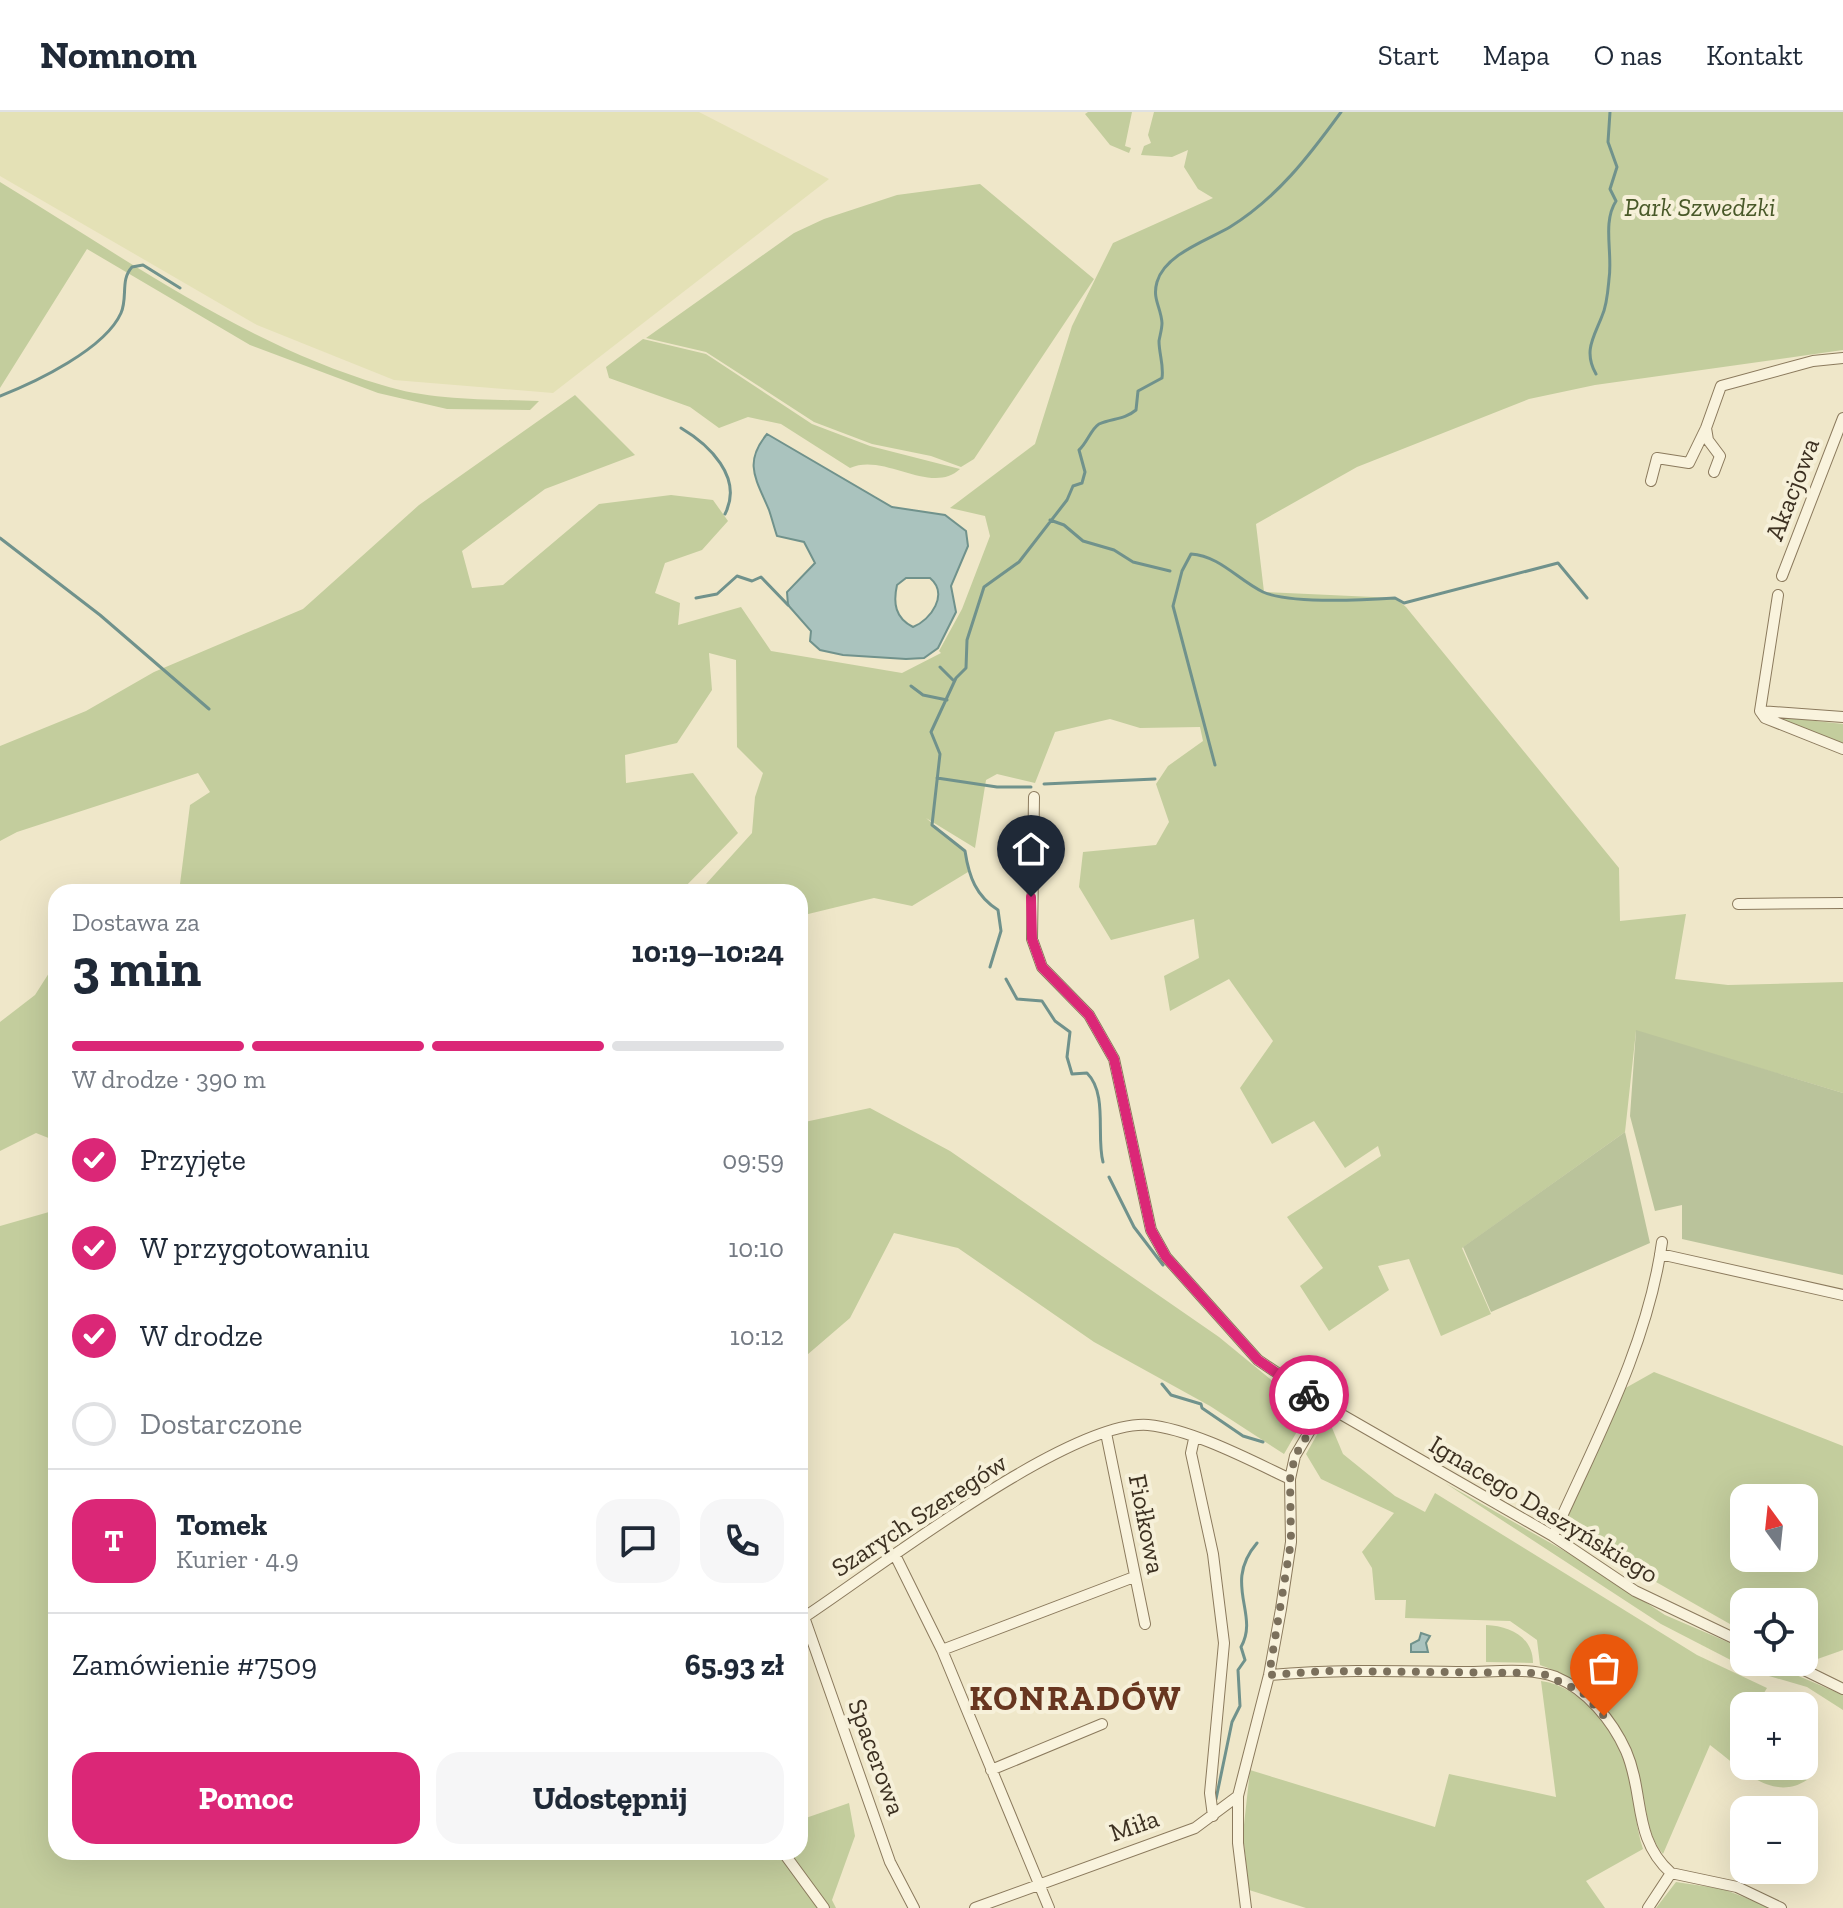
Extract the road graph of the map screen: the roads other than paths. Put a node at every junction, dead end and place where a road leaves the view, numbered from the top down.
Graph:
1 (1843, 358) edge
2 (1843, 418) edge
3 (1706, 428) junction
4 (1714, 472) dead end
5 (1651, 481) dead end
6 (1782, 576) dead end
7 (1778, 595) dead end
8 (1760, 711) junction
9 (1843, 717) edge
10 (1843, 749) edge
11 (1034, 797) dead end
12 (1843, 903) edge
13 (1738, 904) dead end
14 (1843, 1295) edge
15 (1325, 1405) junction
16 (1106, 1433) junction
17 (1194, 1439) junction
18 (1290, 1479) junction
19 (1553, 1536) junction
20 (895, 1555) junction
21 (1134, 1577) junction
22 (808, 1614) edge
23 (1145, 1624) dead end
24 (808, 1635) edge
25 (1730, 1636) edge
26 (942, 1650) junction
27 (1269, 1675) junction
28 (1817, 1676) edge
29 (1843, 1689) edge
30 (1102, 1724) dead end
31 (991, 1770) junction
32 (1238, 1796) junction
33 (1213, 1816) junction
34 (789, 1860) edge
35 (1671, 1873) junction
36 (1039, 1885) junction
37 (824, 1908) edge
38 (914, 1908) edge
39 (975, 1908) edge
40 (1049, 1908) edge
41 (1246, 1908) edge
42 (1648, 1908) edge
43 (1781, 1908) edge

1 - 3 street
2 - 6 street, Akacjowa
3 - 4 street
3 - 5 street
7 - 8 street
8 - 9 street
8 - 10 street
11 - 15 street, Ignacego Daszyńskiego
12 - 13 street
14 - 19 street
15 - 18 street
15 - 19 street, Ignacego Daszyńskiego
16 - 17 street, Szarych Szeregów
16 - 20 street, Szarych Szeregów
16 - 21 street, Fiołkowa
17 - 18 street, Szarych Szeregów
17 - 33 street
18 - 27 street
19 - 25 street, Ignacego Daszyńskiego
20 - 22 street, Szarych Szeregów
20 - 26 street
21 - 23 street, Fiołkowa
21 - 26 street
24 - 38 street, Spacerowa
26 - 31 street
27 - 32 street
27 - 35 street
28 - 29 street
30 - 31 street
31 - 36 street
32 - 33 street, Miła
32 - 41 street
33 - 36 street, Miła
34 - 37 street
35 - 42 street
35 - 43 street
36 - 39 street, Miła
36 - 40 street

